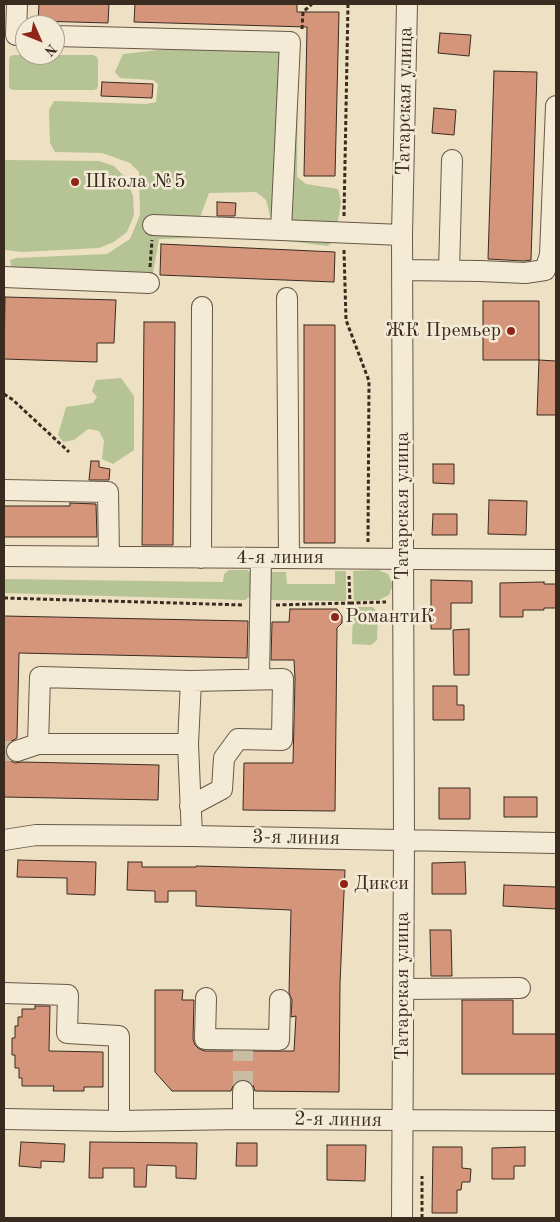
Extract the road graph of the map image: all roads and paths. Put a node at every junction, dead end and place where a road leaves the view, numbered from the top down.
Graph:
1 (312, 4) edge
2 (348, 4) edge
3 (407, 4) edge
4 (65, 36) edge
5 (290, 42) junction
6 (556, 106) edge
7 (452, 160) dead end
8 (153, 225) joint
9 (281, 230) junction
10 (344, 233) junction
11 (402, 236) junction
12 (402, 270) junction
13 (449, 271) junction
14 (4, 277) edge
15 (149, 282) joint
16 (287, 298) dead end
17 (202, 308) dead end
18 (4, 394) edge
19 (69, 452) dead end
20 (4, 490) edge
21 (368, 550) dead end
22 (4, 556) edge
23 (109, 557) junction
24 (201, 558) junction
25 (261, 558) junction
26 (289, 558) junction
27 (350, 559) junction
28 (403, 559) junction
29 (556, 560) edge
30 (4, 598) edge
31 (403, 602) junction
32 (350, 603) junction
33 (260, 605) junction
34 (259, 679) junction
35 (191, 681) junction
36 (38, 744) junction
37 (188, 744) junction
38 (17, 751) tunnel mouth
39 (190, 806) junction
40 (192, 836) junction
41 (4, 840) edge
42 (404, 840) junction
43 (556, 843) edge
44 (520, 988) dead end
45 (403, 989) junction
46 (4, 994) edge
47 (206, 998) dead end
48 (280, 1000) dead end
49 (243, 1091) tunnel mouth
50 (4, 1119) edge
51 (243, 1119) junction
52 (119, 1121) junction
53 (402, 1121) junction
54 (556, 1121) edge
55 (402, 1218) edge

1 - 5 path
2 - 10 path
3 - 11 street, Татарская улица
4 - 5 street
5 - 9 street
6 - 13 street
7 - 13 street
8 - 9 street
8 - 15 path
9 - 10 street
10 - 11 street
10 - 21 path
11 - 12 street, Татарская улица
12 - 13 street
12 - 28 street, Татарская улица
14 - 15 street
16 - 26 street
17 - 24 street
18 - 19 path
20 - 23 street
22 - 23 street, 4-я линия
23 - 24 street, 4-я линия
24 - 25 street, 4-я линия
25 - 26 street, 4-я линия
25 - 33 street
26 - 27 street, 4-я линия
27 - 28 street, 4-я линия
27 - 32 path
28 - 29 street, 4-я линия
28 - 31 street, Татарская улица
30 - 33 path
31 - 32 path
31 - 42 street, Татарская улица
32 - 33 path
33 - 34 street
34 - 35 street
34 - 39 street
35 - 36 street
35 - 37 street
36 - 37 street
36 - 38 street
37 - 39 street
39 - 40 street
40 - 41 street, 3-я линия
40 - 42 street, 3-я линия
42 - 43 street, 3-я линия
42 - 45 street, Татарская улица
44 - 45 street
45 - 53 street, Татарская улица
46 - 52 street
47 - 48 street
49 - 51 street
50 - 52 street, 2-я линия
51 - 52 street, 2-я линия
51 - 53 street, 2-я линия
53 - 54 street, 2-я линия
53 - 55 street, Татарская улица

